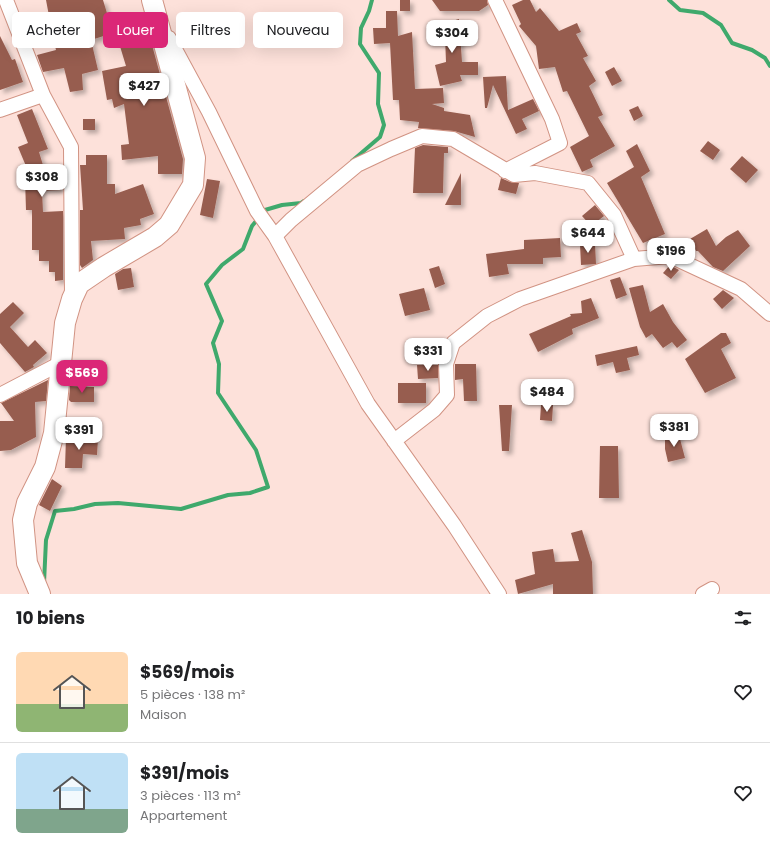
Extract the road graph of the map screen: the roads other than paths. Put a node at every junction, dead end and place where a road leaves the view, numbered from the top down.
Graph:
1 (6, 0) edge
2 (496, 0) edge
3 (155, 8) edge
4 (43, 95) junction
5 (0, 110) edge
6 (505, 171) junction
7 (275, 236) junction
8 (634, 259) junction
9 (72, 299) junction
10 (770, 314) edge
11 (61, 363) junction
12 (0, 394) edge
13 (394, 441) junction
14 (38, 590) edge
15 (499, 594) edge

1 - 4 street
2 - 6 street
3 - 7 street
3 - 9 street
4 - 5 street
4 - 9 street
6 - 7 street
6 - 8 street
7 - 13 street
8 - 10 street
8 - 13 street
9 - 11 street
11 - 12 street
11 - 14 street
13 - 15 street

